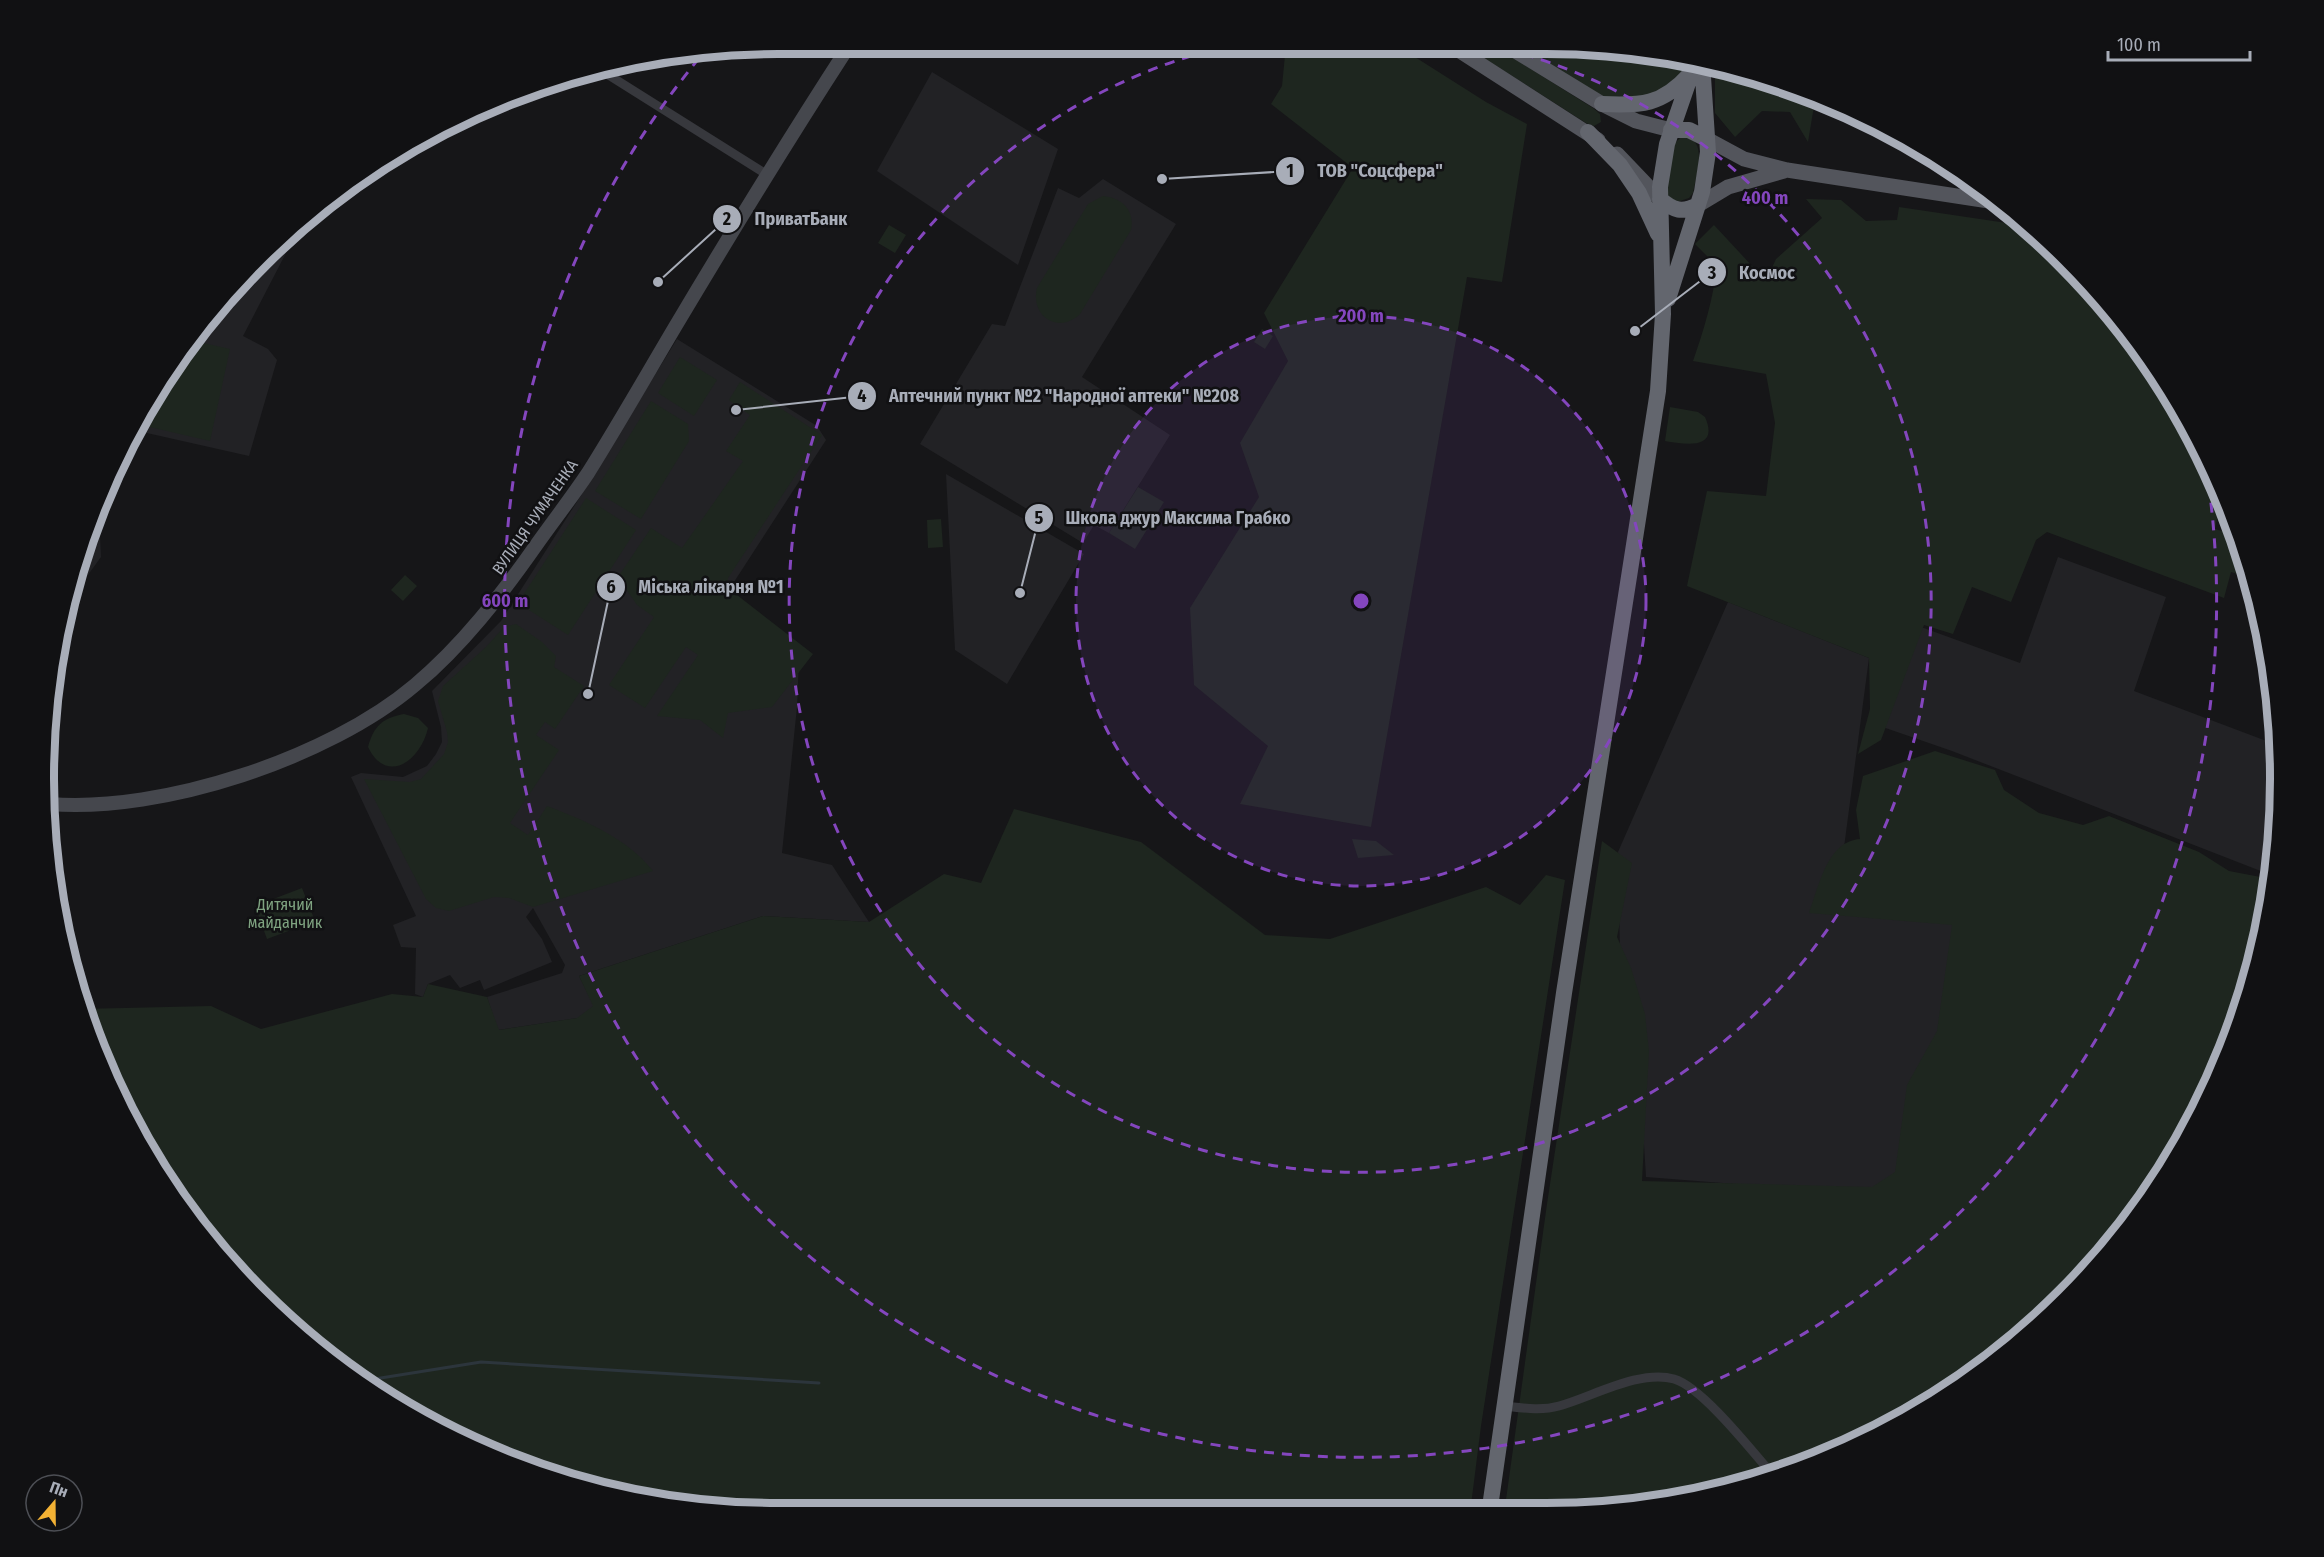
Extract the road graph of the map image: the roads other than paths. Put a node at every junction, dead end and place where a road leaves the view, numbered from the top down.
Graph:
1 (844, 54) edge
2 (1465, 54) edge
3 (1520, 54) edge
4 (1693, 69) edge
5 (1695, 70) edge
6 (1698, 71) edge
7 (608, 75) edge
8 (1602, 105) junction
9 (1671, 130) junction
10 (1588, 132) junction
11 (1707, 139) junction
12 (1787, 170) junction
13 (766, 174) junction
14 (1660, 199) junction
15 (1981, 200) edge
16 (1698, 205) junction
17 (1663, 242) junction
18 (1663, 314) junction
19 (55, 804) edge
20 (1505, 1406) junction
21 (1767, 1468) edge
22 (1491, 1503) edge

1 - 13 street, ВУЛИЦЯ ЧУМАЧЕНКА
2 - 10 main road
3 - 8 main road
4 - 8 highway
5 - 9 highway
6 - 11 highway
7 - 13 street
8 - 9 main road
9 - 11 highway
9 - 14 highway
10 - 14 main road
10 - 17 highway
11 - 12 main road
11 - 16 highway
12 - 15 main road
12 - 16 main road
13 - 19 street, ВУЛИЦЯ ЧУМАЧЕНКА
14 - 16 highway
14 - 17 highway
16 - 18 highway
17 - 18 highway
18 - 20 highway
20 - 21 street
20 - 22 highway

